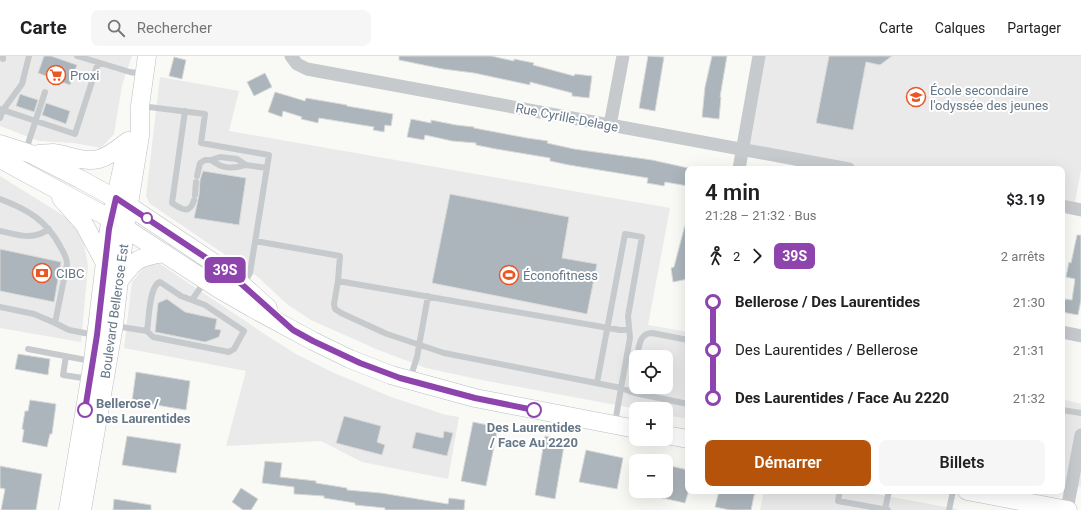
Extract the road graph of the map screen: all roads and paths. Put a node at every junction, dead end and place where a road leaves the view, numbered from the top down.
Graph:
1 (29, 56) edge
2 (76, 56) edge
3 (147, 56) edge
4 (291, 56) edge
5 (623, 56) edge
6 (759, 56) edge
7 (98, 63) junction
8 (144, 74) junction
9 (45, 92) dead end
10 (140, 106) junction
11 (2, 110) edge
12 (185, 111) junction
13 (0, 118) edge
14 (35, 120) junction
15 (610, 125) junction
16 (128, 141) junction
17 (0, 144) edge
18 (742, 150) junction
19 (0, 158) edge
20 (24, 159) junction
21 (739, 166) edge
22 (832, 166) edge
23 (267, 168) junction
24 (47, 184) junction
25 (0, 199) edge
26 (122, 202) junction
27 (1065, 207) edge
28 (1081, 210) edge
29 (118, 224) junction
30 (49, 229) junction
31 (0, 231) edge
32 (255, 241) junction
33 (164, 253) junction
34 (105, 263) junction
35 (217, 264) junction
36 (206, 280) junction
37 (119, 281) junction
38 (338, 281) junction
39 (238, 292) junction
40 (428, 296) junction
41 (192, 300) junction
42 (0, 307) edge
43 (55, 323) junction
44 (606, 328) junction
45 (629, 330) junction
46 (147, 331) junction
47 (107, 332) junction
48 (1065, 333) edge
49 (1081, 336) edge
50 (685, 339) edge
51 (418, 346) junction
52 (28, 349) dead end
53 (638, 350) edge
54 (66, 356) junction
55 (99, 371) junction
56 (409, 380) junction
57 (597, 383) junction
58 (621, 388) junction
59 (629, 391) edge
60 (641, 394) edge
61 (685, 402) edge
62 (1065, 410) edge
63 (1081, 413) edge
64 (614, 425) junction
65 (629, 428) edge
66 (1081, 435) edge
67 (673, 436) edge
68 (685, 438) edge
69 (839, 494) edge
70 (889, 494) edge
71 (953, 494) edge
72 (983, 494) edge
73 (68, 510) edge
74 (82, 510) edge
75 (887, 510) edge
76 (950, 510) edge
77 (1067, 510) edge

1 - 11 lane
2 - 7 lane
3 - 8 main road
4 - 15 street, Rue Cyrille-Delage
5 - 15 street
6 - 18 street
7 - 8 lane
7 - 14 lane
8 - 10 main road
9 - 14 lane
10 - 12 lane
10 - 16 main road
10 - 26 main road
11 - 13 lane
11 - 14 lane
12 - 23 lane
12 - 23 lane
14 - 20 lane
15 - 18 street, Rue Cyrille-Delage
16 - 20 main road
16 - 26 main road
17 - 20 main road
18 - 21 street
18 - 22 street, Rue Cyrille-Delage
19 - 20 main road
20 - 24 main road
20 - 26 main road
23 - 32 lane
24 - 29 main road
24 - 34 main road
25 - 30 lane
26 - 29 main road, Boulevard Bellerose Est
26 - 35 main road
27 - 28 street
29 - 33 main road
29 - 34 main road, Boulevard Bellerose Est
29 - 37 main road, Boulevard Bellerose Est
30 - 31 lane
30 - 43 lane
32 - 38 lane
32 - 39 lane
33 - 36 main road
33 - 37 main road
34 - 47 main road, Boulevard Bellerose Est
35 - 36 lane
35 - 39 main road
36 - 39 main road
36 - 41 lane
37 - 47 main road, Boulevard Bellerose Est
38 - 40 lane
38 - 51 lane
39 - 56 main road
40 - 44 lane
40 - 51 lane
41 - 46 lane
41 - 46 lane
42 - 43 lane
43 - 47 lane
44 - 45 lane
44 - 45 lane
44 - 57 lane
45 - 58 lane
46 - 47 lane
47 - 55 main road, Boulevard Bellerose Est
48 - 49 street
50 - 53 lane
51 - 56 lane
51 - 57 lane
52 - 54 lane
54 - 55 lane
54 - 55 lane
55 - 73 main road, Boulevard Bellerose Est
55 - 74 main road, Boulevard Bellerose Est
56 - 64 main road
57 - 58 lane
58 - 59 lane
58 - 64 lane
60 - 61 lane
62 - 63 lane
64 - 65 main road
66 - 77 street
67 - 68 main road
69 - 75 lane
70 - 75 lane
71 - 76 lane
72 - 77 main road

